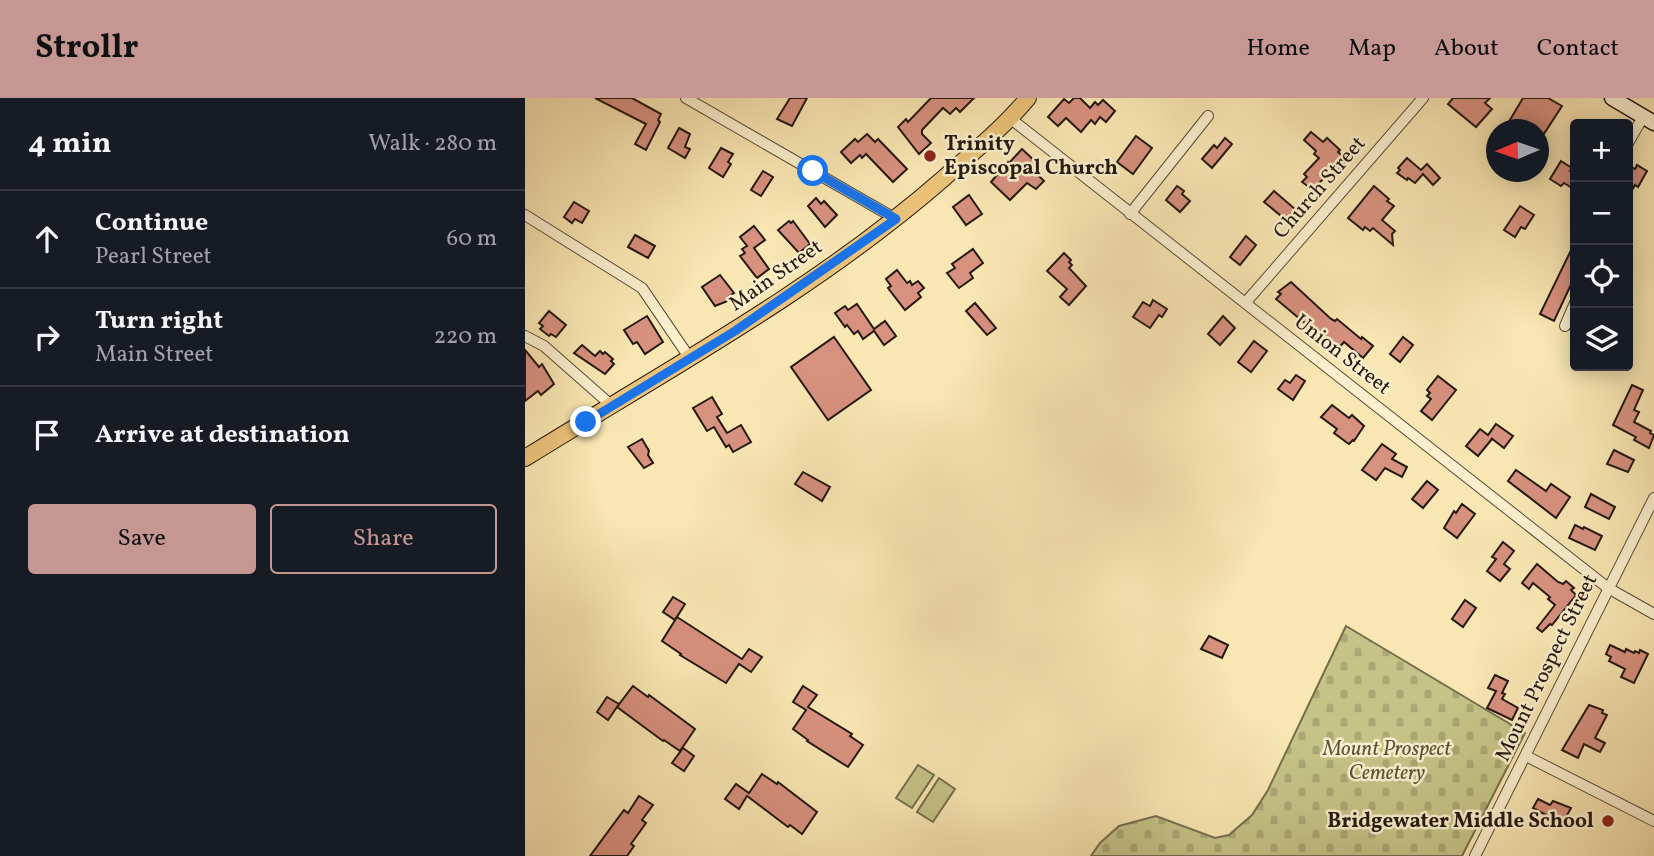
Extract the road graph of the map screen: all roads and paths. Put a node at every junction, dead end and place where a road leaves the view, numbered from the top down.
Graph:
1 (686, 98) edge
2 (1028, 98) edge
3 (1423, 98) edge
4 (1612, 98) edge
5 (1207, 116) dead end
6 (1011, 119) junction
7 (1649, 120) edge
8 (1633, 138) edge
9 (1130, 214) junction
10 (525, 215) edge
11 (896, 219) junction
12 (1245, 302) junction
13 (1573, 308) edge
14 (1565, 326) dead end
15 (525, 336) edge
16 (689, 357) junction
17 (611, 405) junction
18 (525, 458) edge
19 (1654, 498) edge
20 (1608, 589) junction
21 (1654, 614) edge
22 (1526, 756) junction
23 (1654, 821) edge
24 (1475, 856) edge

1 - 11 street
2 - 6 main road, Main Street
3 - 12 street, Church Street
4 - 7 main road
5 - 9 street
6 - 9 street, Union Street
6 - 11 main road, Main Street
7 - 8 street
9 - 12 street, Union Street
10 - 16 street
11 - 16 main road, Main Street
12 - 20 street, Union Street
13 - 14 street
15 - 17 street
16 - 17 main road, Main Street
17 - 18 main road, Main Street
19 - 20 street, Mount Prospect Street
20 - 21 street, Union Street
20 - 22 street, Mount Prospect Street
22 - 23 street
22 - 24 street, Mount Prospect Street

